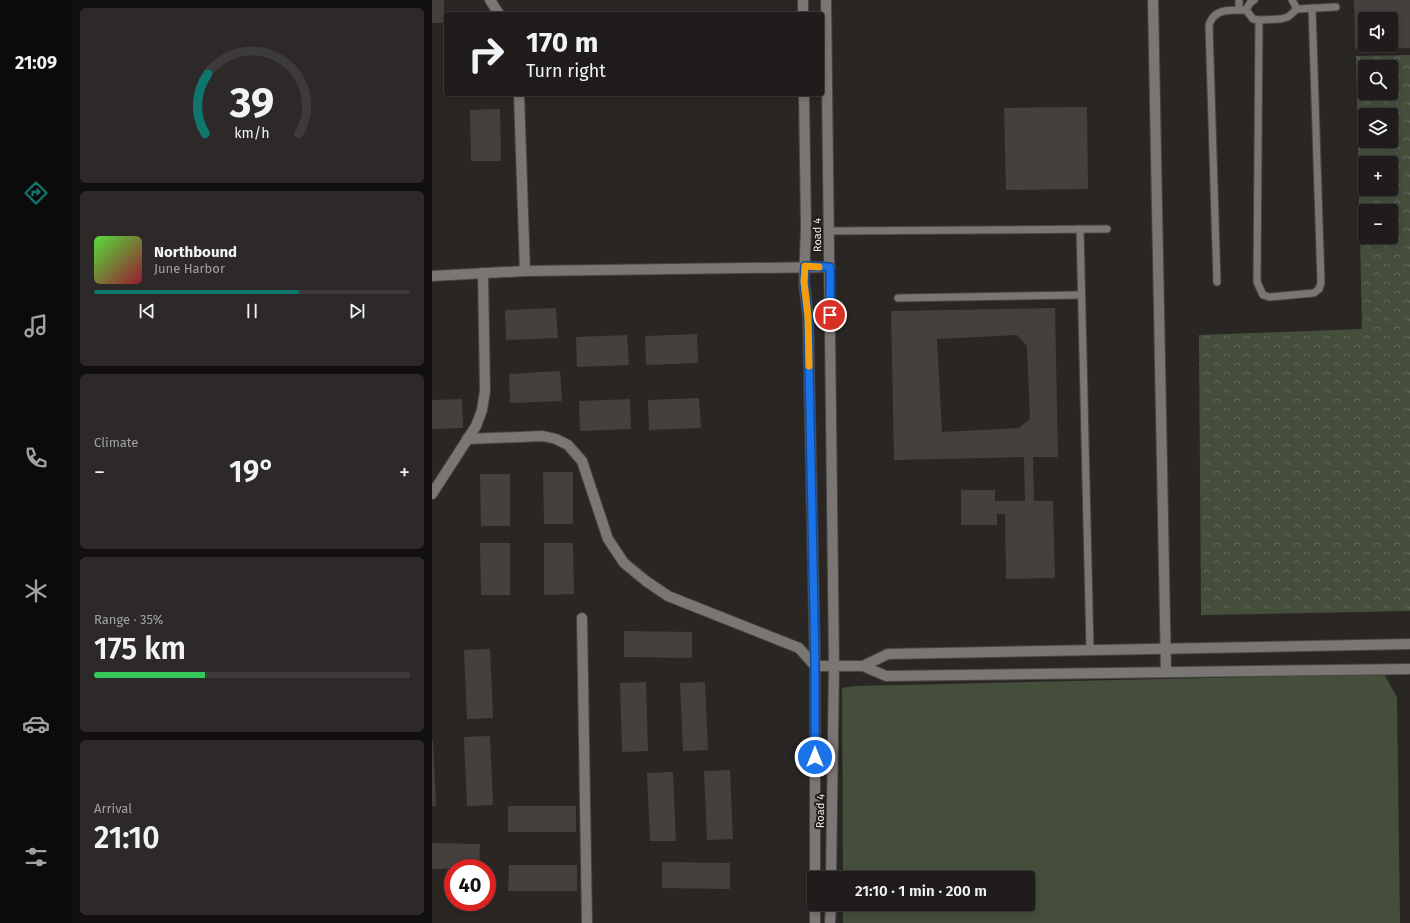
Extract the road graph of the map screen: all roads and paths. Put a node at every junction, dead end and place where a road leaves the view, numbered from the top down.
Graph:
1 (490, 0) edge
2 (803, 0) edge
3 (826, 0) edge
4 (1153, 0) edge
5 (1239, 0) edge
6 (1254, 0) edge
7 (1292, 0) edge
8 (1304, 0) edge
9 (1336, 7) dead end
10 (1300, 8) junction
11 (1312, 8) junction
12 (1242, 10) junction
13 (498, 12) edge
14 (803, 12) edge
15 (1259, 20) junction
16 (519, 96) edge
17 (804, 96) edge
18 (1080, 229) junction
19 (1107, 229) dead end
20 (829, 231) junction
21 (805, 266) junction
22 (830, 267) junction
23 (525, 271) junction
24 (483, 273) junction
25 (432, 276) edge
26 (1217, 282) dead end
27 (1081, 295) junction
28 (898, 298) dead end
29 (467, 439) junction
30 (432, 494) edge
31 (582, 618) dead end
32 (1410, 644) edge
33 (1166, 649) junction
34 (1090, 650) junction
35 (815, 666) junction
36 (834, 666) junction
37 (863, 666) junction
38 (1410, 669) edge
39 (1166, 672) junction
40 (815, 871) edge
41 (831, 871) edge
42 (815, 911) edge
43 (831, 911) edge
44 (587, 923) edge
45 (815, 923) edge
46 (830, 923) edge

1 - 13 street
2 - 14 street
3 - 20 street, Road 4
4 - 33 street
5 - 12 lane
6 - 12 lane
7 - 10 lane
8 - 10 lane
9 - 11 lane
10 - 11 lane
10 - 15 lane
11 - 15 lane
12 - 15 lane
12 - 26 lane
16 - 23 street
17 - 21 street, Road 4
18 - 19 lane
18 - 20 lane
18 - 27 lane
20 - 22 street, Road 4
21 - 22 street
21 - 23 street
21 - 35 street, Road 4
22 - 36 street, Road 4
23 - 24 street
24 - 25 street
24 - 29 street
27 - 28 lane
27 - 34 lane
29 - 30 street
29 - 35 street
31 - 44 street
32 - 33 street
33 - 34 street
33 - 39 street
34 - 37 street
35 - 36 street
35 - 40 street, Road 4
36 - 37 street
36 - 41 street, Road 4
37 - 39 street
38 - 39 street
42 - 45 street
43 - 46 street

